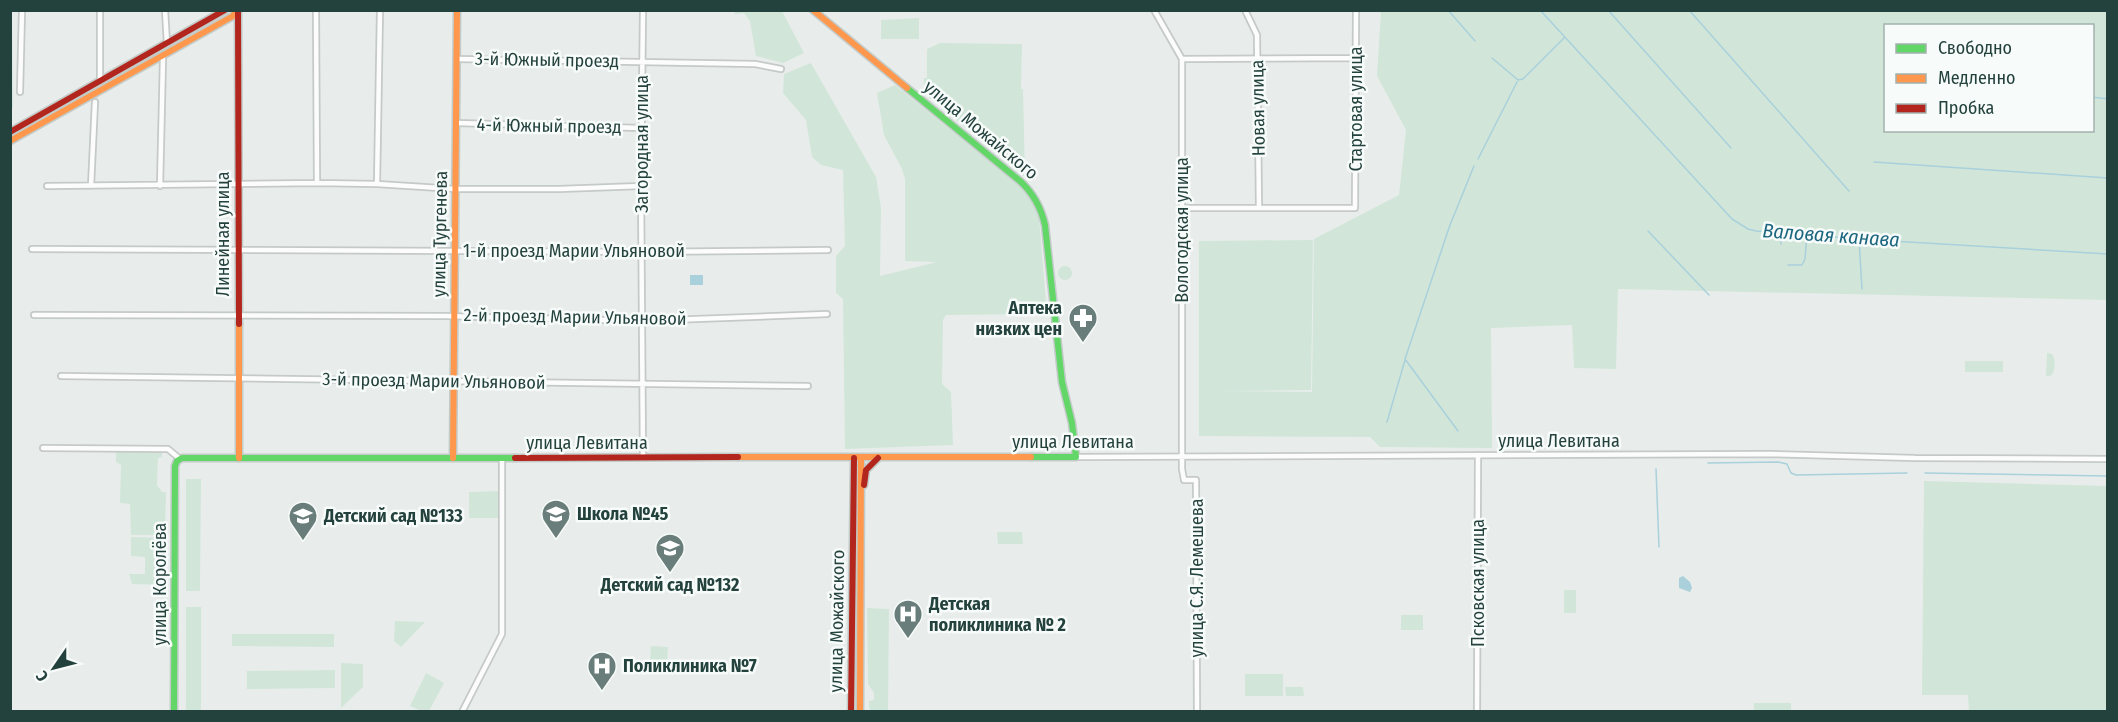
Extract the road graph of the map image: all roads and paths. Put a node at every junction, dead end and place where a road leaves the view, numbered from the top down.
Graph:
1 (22, 10) edge
2 (100, 10) edge
3 (165, 10) edge
4 (225, 10) edge
5 (237, 10) edge
6 (316, 10) edge
7 (380, 10) edge
8 (457, 10) edge
9 (643, 10) edge
10 (813, 10) edge
11 (1154, 10) edge
12 (1245, 10) edge
13 (1356, 10) edge
14 (166, 44) junction
15 (161, 56) junction
16 (1356, 58) junction
17 (457, 59) junction
18 (1182, 59) junction
19 (1257, 59) junction
20 (643, 62) junction
21 (781, 69) dead end
22 (100, 81) junction
23 (20, 92) dead end
24 (95, 102) dead end
25 (456, 123) junction
26 (642, 128) junction
27 (10, 132) edge
28 (10, 141) edge
29 (316, 183) junction
30 (238, 184) junction
31 (377, 184) junction
32 (47, 186) dead end
33 (92, 186) junction
34 (159, 186) junction
35 (641, 186) junction
36 (455, 189) junction
37 (1182, 208) junction
38 (1259, 208) junction
39 (32, 249) dead end
40 (238, 250) junction
41 (455, 250) junction
42 (828, 250) dead end
43 (642, 252) junction
44 (827, 314) dead end
45 (34, 315) dead end
46 (238, 315) junction
47 (454, 316) junction
48 (642, 321) junction
49 (61, 376) dead end
50 (239, 378) junction
51 (453, 381) junction
52 (643, 384) junction
53 (808, 386) dead end
54 (43, 448) dead end
55 (1478, 455) junction
56 (1182, 456) junction
57 (239, 458) junction
58 (453, 458) junction
59 (502, 458) junction
60 (643, 458) junction
61 (857, 458) junction
62 (878, 458) junction
63 (1076, 458) junction
64 (180, 459) junction
65 (2108, 459) edge
66 (861, 504) junction
67 (174, 711) edge
68 (462, 711) edge
69 (851, 711) edge
70 (860, 711) edge
71 (1197, 711) edge
72 (1477, 711) edge

1 - 23 street
2 - 22 street
3 - 14 street
4 - 14 main road
5 - 15 main road
5 - 30 main road, Линейная улица
6 - 29 street
7 - 31 street
8 - 17 main road, улица Тургенева
9 - 20 street, Загородная улица
10 - 63 main road, улица Можайского
11 - 18 street, Вологодская улица
12 - 19 street, Новая улица
13 - 16 street, Стартовая улица
14 - 22 main road
15 - 28 main road
15 - 34 street
16 - 19 street
16 - 38 street, Стартовая улица
17 - 20 street, 3-й Южный проезд
17 - 25 main road, улица Тургенева
18 - 19 street
18 - 37 street, Вологодская улица
19 - 38 street, Новая улица
20 - 21 street, 3-й Южный проезд
20 - 26 street, Загородная улица
22 - 27 main road
24 - 33 street
25 - 26 street, 4-й Южный проезд
25 - 36 main road, улица Тургенева
26 - 35 street, Загородная улица
29 - 30 street
29 - 31 street
30 - 34 street
30 - 40 main road, Линейная улица
31 - 36 street
32 - 33 street
33 - 34 street
35 - 36 street
35 - 43 street, Загородная улица
36 - 41 main road, улица Тургенева
37 - 38 street
37 - 56 street, Вологодская улица
39 - 40 street, 1-й проезд Марии Ульяновой
40 - 41 street, 1-й проезд Марии Ульяновой
40 - 46 main road, Линейная улица
41 - 43 street, 1-й проезд Марии Ульяновой
41 - 47 main road, улица Тургенева
42 - 43 street, 1-й проезд Марии Ульяновой
43 - 48 street, Загородная улица
44 - 48 street, 2-й проезд Марии Ульяновой
45 - 46 street, 2-й проезд Марии Ульяновой
46 - 47 street, 2-й проезд Марии Ульяновой
46 - 50 main road, Линейная улица
47 - 48 street, 2-й проезд Марии Ульяновой
47 - 51 main road, улица Тургенева
48 - 52 street, Загородная улица
49 - 50 street, 3-й проезд Марии Ульяновой
50 - 51 street, 3-й проезд Марии Ульяновой
50 - 57 main road, Линейная улица
51 - 52 street, 3-й проезд Марии Ульяновой
51 - 58 main road, улица Тургенева
52 - 53 street, 3-й проезд Марии Ульяновой
52 - 60 street, Загородная улица
54 - 64 street, улица Левитана
55 - 56 street, улица Левитана
55 - 65 street, улица Левитана
55 - 72 street, Псковская улица
56 - 63 street, улица Левитана
56 - 71 street, улица С.Я. Лемешева
57 - 58 main road, улица Левитана
57 - 64 main road, улица Левитана
58 - 59 main road, улица Левитана
59 - 60 main road, улица Левитана
59 - 68 street
60 - 61 main road, улица Левитана
61 - 62 main road, улица Левитана
61 - 66 main road, улица Можайского
61 - 69 main road, улица Можайского
62 - 63 main road, улица Левитана
62 - 66 main road, улица Можайского
64 - 67 main road, улица Королёва
66 - 70 main road, улица Можайского

